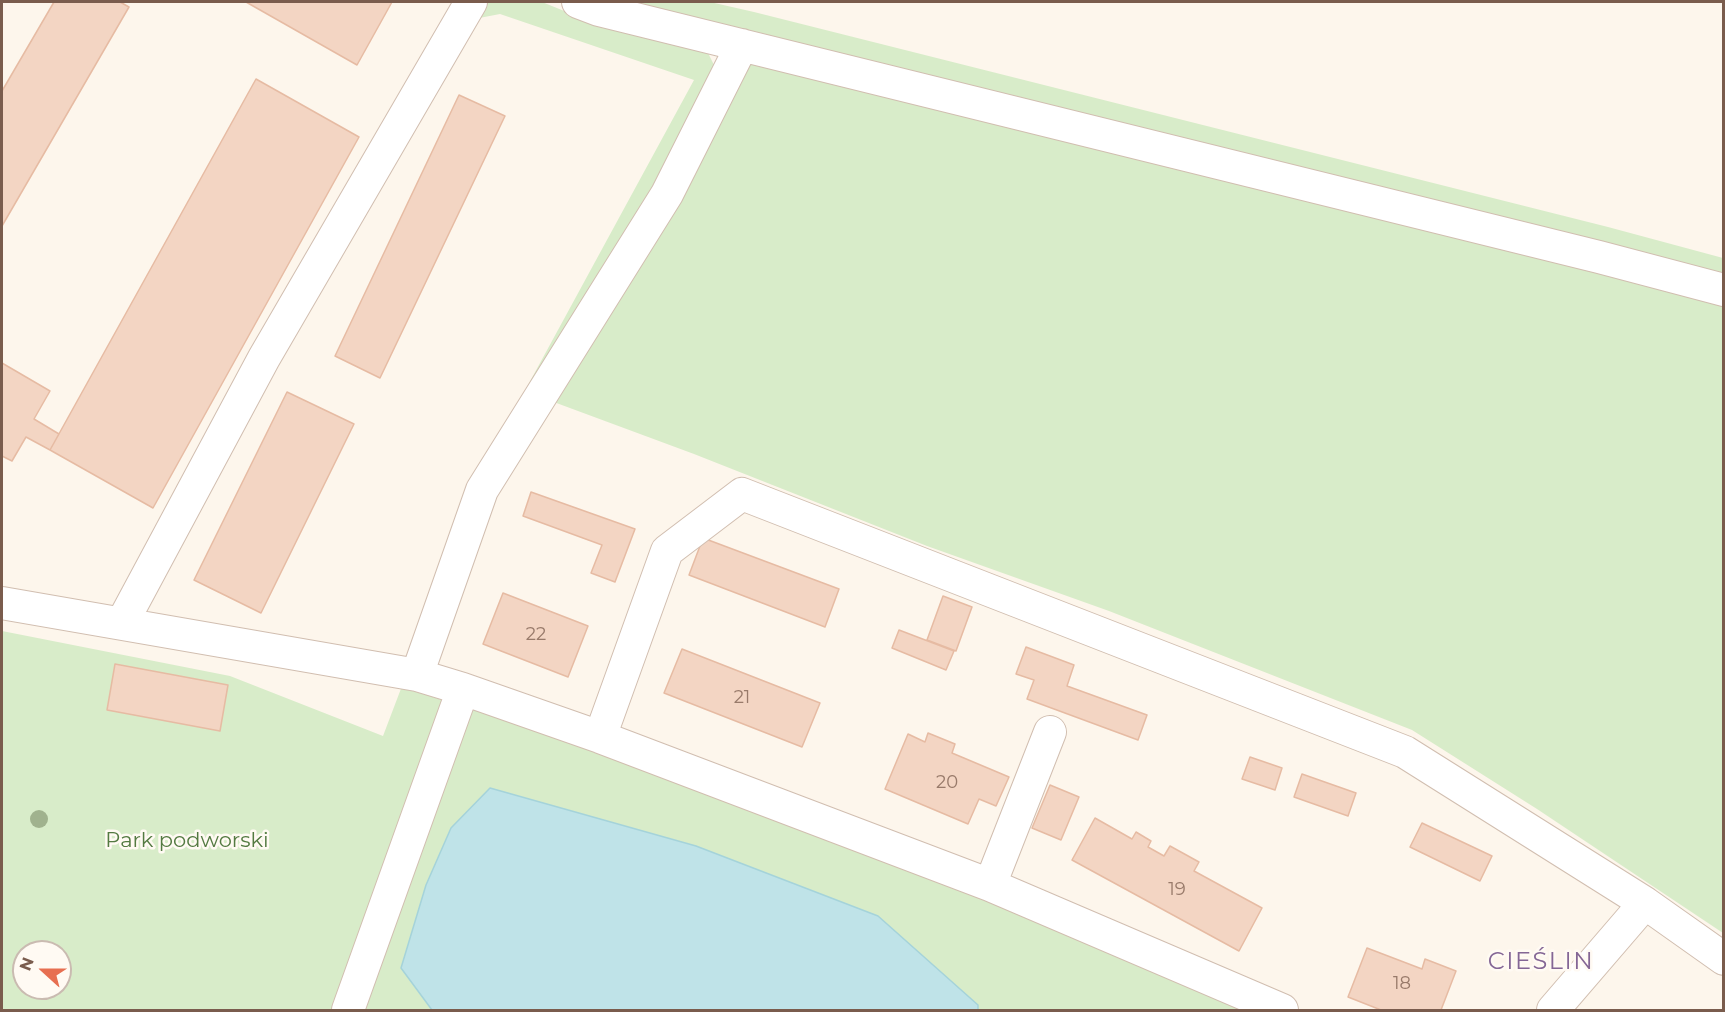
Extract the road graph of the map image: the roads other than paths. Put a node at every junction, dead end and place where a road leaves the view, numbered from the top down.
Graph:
1 (471, 2) edge
2 (578, 2) edge
3 (742, 45) junction
4 (1724, 290) edge
5 (2, 603) edge
6 (122, 623) junction
7 (417, 675) junction
8 (463, 689) junction
9 (1050, 732) dead end
10 (600, 737) junction
11 (990, 885) junction
12 (1645, 903) junction
13 (1724, 959) edge
14 (1553, 1010) edge
15 (348, 1011) edge
16 (1282, 1011) edge

1 - 6 street
2 - 3 street
3 - 4 street
3 - 7 street
5 - 6 street
6 - 7 street
7 - 8 street
8 - 10 street
8 - 15 street
9 - 11 street
10 - 11 street
10 - 12 street
11 - 16 street
12 - 13 street
12 - 14 street

